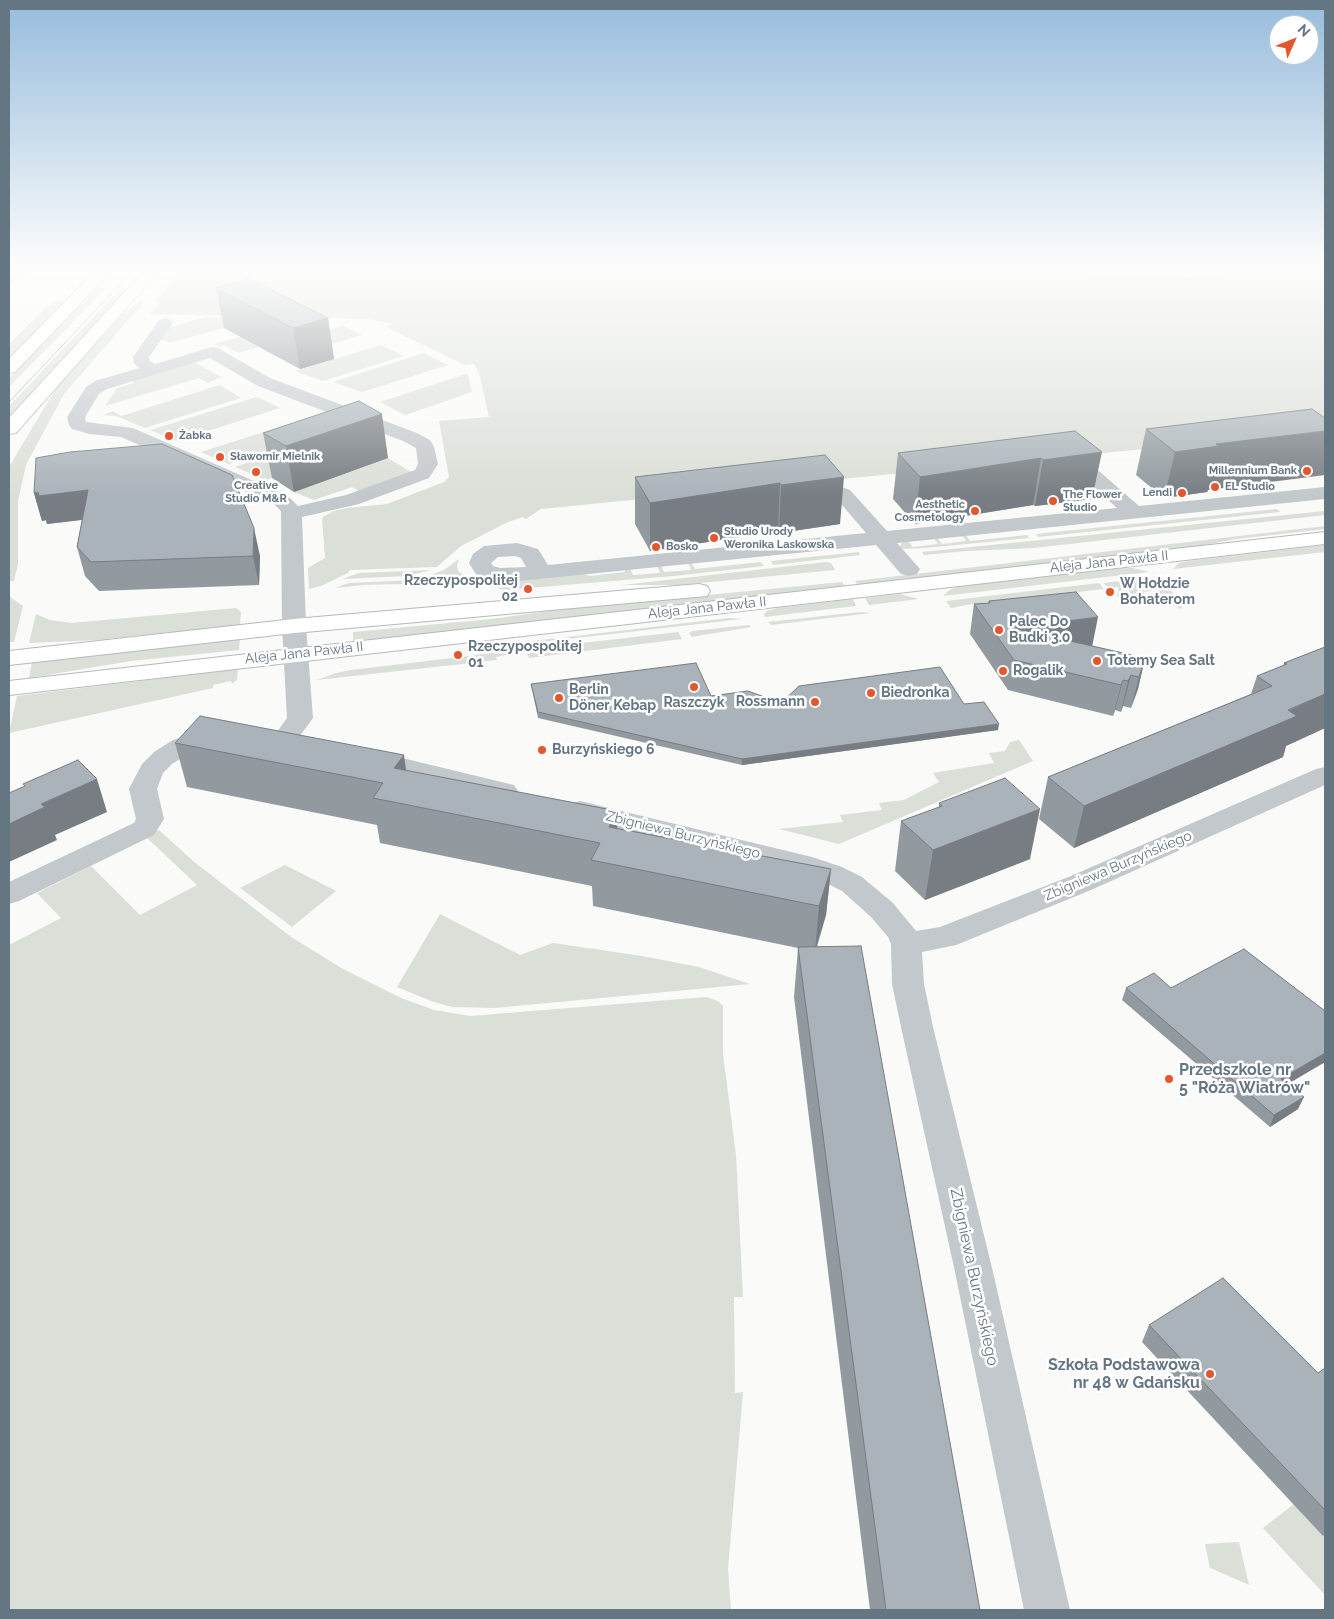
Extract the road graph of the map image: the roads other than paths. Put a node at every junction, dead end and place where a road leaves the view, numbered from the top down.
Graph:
1 (31, 346) edge
2 (85, 346) edge
3 (149, 346) edge
4 (9, 368) edge
5 (152, 369) junction
6 (9, 429) edge
7 (1056, 467) edge
8 (813, 491) edge
9 (1325, 493) edge
10 (1134, 512) junction
11 (292, 513) junction
12 (1325, 522) edge
13 (881, 538) junction
14 (1325, 538) edge
15 (909, 569) junction
16 (543, 572) dead end
17 (293, 619) junction
18 (296, 654) junction
19 (13, 656) edge
20 (88, 679) junction
21 (9, 688) edge
22 (234, 734) edge
23 (287, 740) edge
24 (346, 752) edge
25 (1325, 775) edge
26 (525, 796) edge
27 (560, 805) edge
28 (9, 894) edge
29 (906, 944) junction
30 (1047, 1610) edge

1 - 4 main road
2 - 6 main road
3 - 5 street
5 - 11 street
5 - 11 street
7 - 10 street
8 - 13 street
9 - 10 street
10 - 13 street
11 - 17 street
12 - 15 main road, Aleja Jana Pawła II
13 - 15 street
13 - 16 street
14 - 18 main road, Aleja Jana Pawła II
15 - 17 main road, Aleja Jana Pawła II
17 - 18 street
17 - 19 main road, Aleja Jana Pawła II
18 - 20 main road, Aleja Jana Pawła II
18 - 23 street
19 - 20 main road, Aleja Jana Pawła II
20 - 21 main road, Aleja Jana Pawła II
22 - 28 street
24 - 26 street
25 - 29 street, Zbigniewa Burzyńskiego
27 - 29 street, Zbigniewa Burzyńskiego
29 - 30 street, Zbigniewa Burzyńskiego

